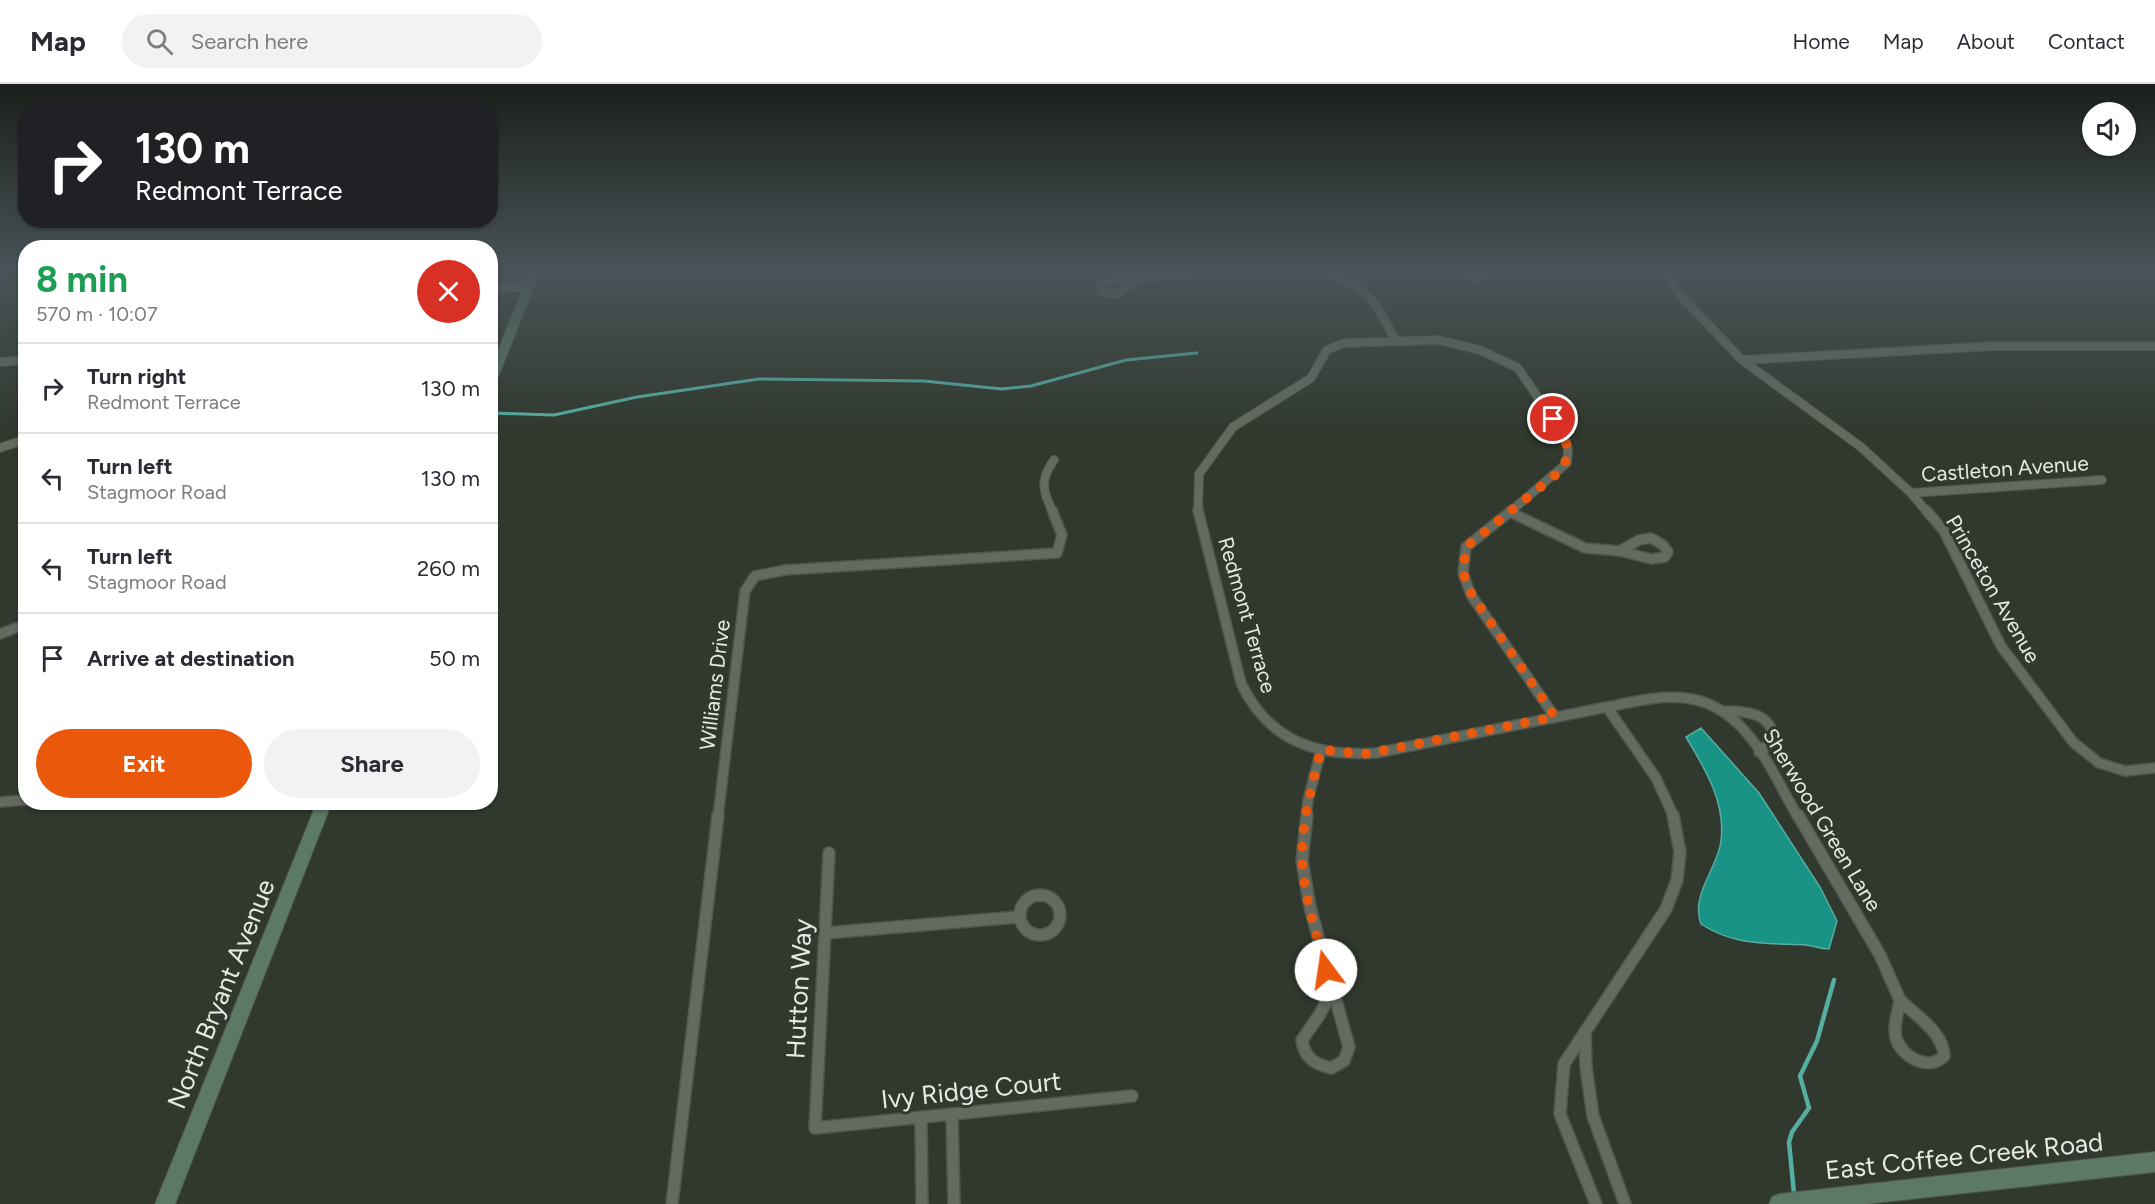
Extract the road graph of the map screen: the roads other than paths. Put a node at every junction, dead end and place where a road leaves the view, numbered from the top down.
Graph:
1 (514, 323) edge
2 (1387, 323) edge
3 (1707, 323) edge
4 (1395, 340) junction
5 (2155, 346) edge
6 (1742, 360) junction
7 (18, 361) edge
8 (0, 362) edge
9 (498, 365) edge
10 (18, 442) edge
11 (0, 448) edge
12 (1054, 460) dead end
13 (2102, 480) dead end
14 (1911, 493) junction
15 (1510, 512) junction
16 (1620, 551) junction
17 (18, 627) edge
18 (0, 634) edge
19 (1607, 707) junction
20 (1725, 711) junction
21 (1555, 717) junction
22 (1321, 750) junction
23 (1759, 752) junction
24 (2155, 768) edge
25 (18, 801) edge
26 (0, 802) edge
27 (322, 810) edge
28 (828, 853) dead end
29 (1019, 917) dead end
30 (825, 933) junction
31 (1332, 992) junction
32 (1900, 1000) junction
33 (1584, 1031) junction
34 (1132, 1096) dead end
35 (952, 1114) junction
36 (921, 1117) junction
37 (815, 1128) joint
38 (2155, 1162) edge
39 (165, 1204) edge
40 (672, 1204) edge
41 (922, 1204) edge
42 (954, 1204) edge
43 (1596, 1204) edge
44 (1625, 1204) edge
45 (1779, 1204) edge

1 - 9 street
2 - 4 street
3 - 6 street, Princeton Avenue
4 - 15 street
4 - 22 street, Redmont Terrace
5 - 6 street
6 - 14 street, Princeton Avenue
7 - 8 street
10 - 11 street
12 - 40 street, Williams Drive
13 - 14 street, Castleton Avenue
14 - 24 street, Princeton Avenue
15 - 16 street
15 - 21 street
16 - 16 street
17 - 18 street
19 - 20 street, Sherwood Green Lane
19 - 21 street, Redmont Terrace
19 - 33 street
20 - 23 street, Sherwood Green Lane
20 - 23 street
21 - 22 street, Redmont Terrace
22 - 31 street
23 - 32 street, Sherwood Green Lane
25 - 26 street
27 - 39 street, North Bryant Avenue
28 - 30 street, Hutton Way
29 - 30 street
30 - 37 street, Hutton Way
31 - 31 street
32 - 32 street, Sherwood Green Lane
33 - 43 street
33 - 44 street
34 - 35 street, Ivy Ridge Court
35 - 36 street, Ivy Ridge Court
35 - 42 street
36 - 37 street, Ivy Ridge Court
36 - 41 street
38 - 45 street, East Coffee Creek Road

